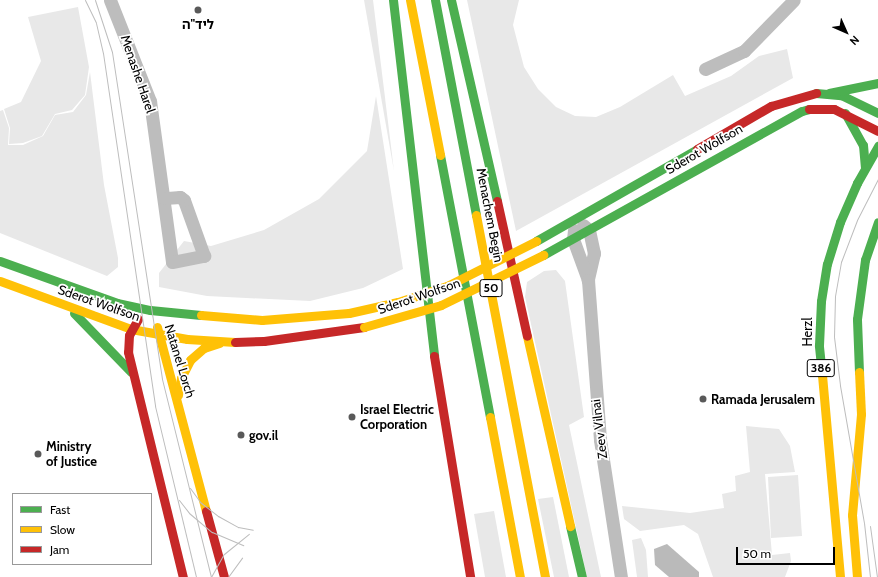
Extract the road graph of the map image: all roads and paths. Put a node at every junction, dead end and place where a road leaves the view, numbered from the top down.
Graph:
1 (110, 0) edge
2 (393, 0) edge
3 (410, 0) edge
4 (435, 0) edge
5 (451, 0) edge
6 (794, 0) edge
7 (705, 69) dead end
8 (878, 83) edge
9 (829, 93) junction
10 (845, 113) junction
11 (878, 113) edge
12 (878, 131) edge
13 (878, 146) edge
14 (865, 167) junction
15 (164, 198) junction
16 (574, 218) junction
17 (878, 222) edge
18 (589, 230) junction
19 (573, 239) junction
20 (0, 261) edge
21 (588, 280) junction
22 (0, 281) edge
23 (55, 302) junction
24 (147, 310) junction
25 (132, 329) junction
26 (161, 336) junction
27 (225, 342) junction
28 (132, 373) junction
29 (178, 398) junction
30 (183, 577) edge
31 (224, 577) edge
32 (470, 577) edge
33 (520, 577) edge
34 (545, 577) edge
35 (582, 577) edge
36 (621, 577) edge
37 (840, 577) edge
38 (857, 577) edge

1 - 15 street, Menashe Harel
2 - 32 main road
3 - 33 main road, 50
4 - 34 main road, Menachem Begin / 50
5 - 35 main road
6 - 7 street
8 - 9 main road
9 - 11 main road, Sderot Wolfson
9 - 16 main road, Sderot Wolfson
10 - 12 main road, Sderot Wolfson
10 - 14 main road
10 - 18 main road, Sderot Wolfson
13 - 14 main road, Herzl / 386
14 - 37 main road, Herzl / 386
15 - 15 street, Menashe Harel
16 - 18 street
16 - 19 street, Zeev Vilnai
16 - 24 main road, Sderot Wolfson, bridge
17 - 38 main road
18 - 19 main road, Sderot Wolfson
18 - 21 street, Zeev Vilnai
19 - 21 street, Zeev Vilnai
19 - 27 main road, Sderot Wolfson, bridge
20 - 24 main road, Sderot Wolfson
21 - 36 street, Zeev Vilnai
22 - 23 main road, Sderot Wolfson
23 - 25 main road, Sderot Wolfson
23 - 28 main road
24 - 25 main road
24 - 26 main road, Natanel Lorch
25 - 26 main road, Sderot Wolfson
25 - 28 main road
26 - 27 main road, Sderot Wolfson
26 - 29 main road, Natanel Lorch
27 - 29 main road
28 - 30 main road
29 - 31 main road, Natanel Lorch

